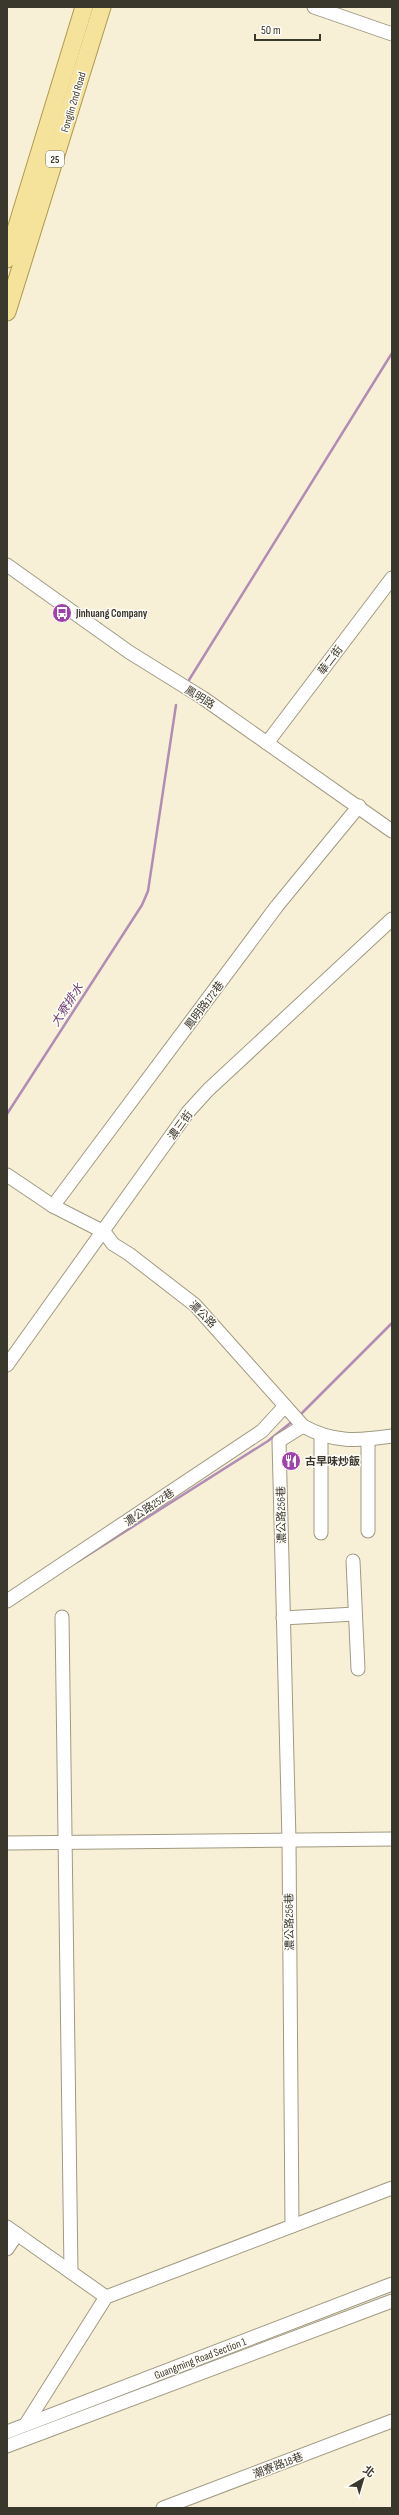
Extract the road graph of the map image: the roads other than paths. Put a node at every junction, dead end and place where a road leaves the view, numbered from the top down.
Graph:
1 (84, 7) edge
2 (102, 7) edge
3 (314, 7) edge
4 (392, 34) edge
5 (7, 259) edge
6 (7, 312) edge
7 (7, 565) edge
8 (392, 578) edge
9 (267, 743) junction
10 (358, 806) junction
11 (392, 831) edge
12 (392, 919) edge
13 (7, 1175) edge
14 (53, 1206) junction
15 (104, 1232) junction
16 (7, 1365) edge
17 (295, 1417) junction
18 (321, 1436) junction
19 (392, 1436) edge
20 (368, 1439) junction
21 (368, 1531) dead end
22 (321, 1533) dead end
23 (353, 1561) dead end
24 (7, 1601) edge
25 (355, 1614) junction
26 (62, 1617) dead end
27 (283, 1618) junction
28 (358, 1669) dead end
29 (392, 1839) edge
30 (288, 1840) junction
31 (66, 1842) junction
32 (7, 1843) edge
33 (392, 2188) edge
34 (292, 2226) junction
35 (12, 2231) edge
36 (7, 2249) edge
37 (71, 2272) junction
38 (392, 2284) edge
39 (106, 2297) junction
40 (392, 2301) edge
41 (392, 2421) edge
42 (26, 2424) junction
43 (7, 2432) edge
44 (7, 2446) edge
45 (163, 2508) edge

1 - 5 main road, Fonglin 2nd Road / 25
2 - 6 main road, Fonglin 2nd Road / 25
3 - 4 street
7 - 9 street, 鳳明路
8 - 9 street, 華二街
9 - 10 street, 鳳明路
10 - 11 street, 鳳明路
10 - 14 street, 鳳明路172巷
12 - 15 street, 濃三街
13 - 14 street, 濃公路
14 - 15 street, 濃公路
15 - 16 street, 濃三街
15 - 17 street, 濃公路
17 - 18 street, 濃公路
17 - 24 street, 濃公路252巷
17 - 27 street, 濃公路256巷
18 - 20 street, 濃公路
18 - 22 street
19 - 20 street, 濃公路
20 - 21 street
23 - 25 street
25 - 27 street
25 - 28 street
26 - 31 street
27 - 30 street, 濃公路256巷
29 - 30 street
30 - 31 street
30 - 34 street, 濃公路256巷
31 - 32 street
31 - 37 street
33 - 34 street
34 - 39 street
35 - 36 street
35 - 37 street
37 - 39 street
38 - 42 street, Guangming Road Section 1
39 - 42 street
40 - 44 street, Guangming Road Section 1
41 - 45 street, 潮寮路18巷
42 - 43 street, Guangming Road Section 1

